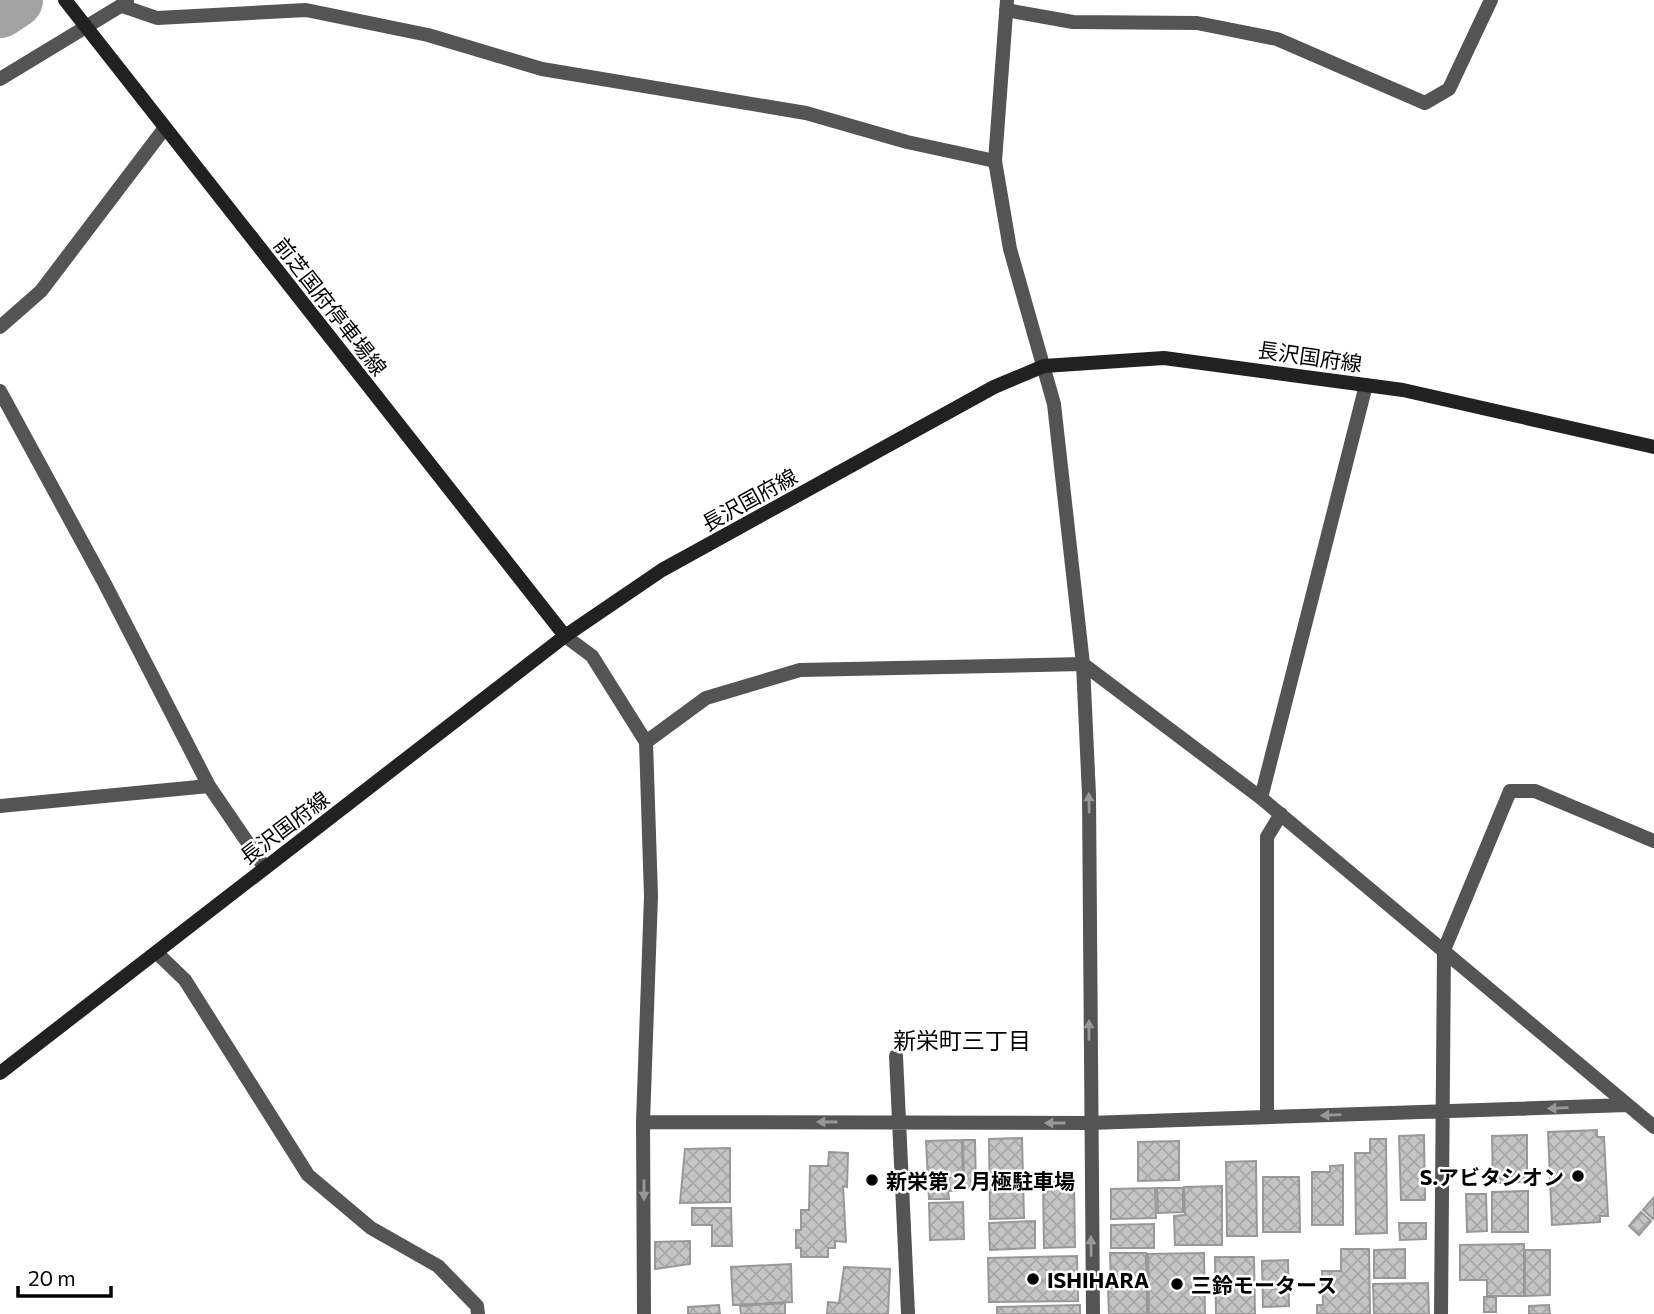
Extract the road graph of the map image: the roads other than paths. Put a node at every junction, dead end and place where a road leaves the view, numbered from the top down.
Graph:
1 (65, 0) edge
2 (1491, 0) edge
3 (125, 3) edge
4 (1007, 5) edge
5 (83, 25) junction
6 (0, 79) edge
7 (164, 129) junction
8 (995, 161) junction
9 (0, 327) edge
10 (1044, 366) junction
11 (1366, 385) junction
12 (0, 391) edge
13 (1654, 445) edge
14 (565, 636) junction
15 (1083, 664) junction
16 (646, 741) junction
17 (209, 786) junction
18 (1261, 798) junction
19 (0, 806) edge
20 (1281, 814) junction
21 (1654, 841) edge
22 (265, 868) junction
23 (1444, 950) junction
24 (157, 953) junction
25 (896, 1056) dead end
26 (0, 1073) edge
27 (1627, 1105) junction
28 (1443, 1111) junction
29 (1267, 1117) junction
30 (643, 1122) junction
31 (900, 1122) junction
32 (1089, 1123) junction
33 (1654, 1127) edge
34 (478, 1314) edge
35 (644, 1314) edge
36 (908, 1314) edge
37 (1093, 1314) edge
38 (1441, 1314) edge

1 - 5 main road, 前芝国府停車場線
2 - 4 street
3 - 5 street
3 - 8 street
4 - 8 street
5 - 6 street
5 - 7 main road, 前芝国府停車場線
7 - 9 street
7 - 14 main road, 前芝国府停車場線
8 - 10 street
10 - 11 main road, 長沢国府線
10 - 14 main road, 長沢国府線
10 - 15 street
11 - 13 main road, 長沢国府線
11 - 18 street
12 - 17 street
14 - 16 street
14 - 22 main road, 長沢国府線
15 - 16 street
15 - 18 street
32 -> 15 street
16 - 30 street
17 - 19 street
17 - 22 street
18 - 20 street
20 - 23 street
20 - 29 street
21 - 23 street
22 - 24 main road, 長沢国府線
23 - 27 street
23 - 28 street
24 - 26 main road, 長沢国府線
24 - 34 street
25 - 31 street
27 -> 28 street
27 - 33 street
28 -> 29 street
28 - 38 street
29 - 32 street
31 -> 30 street
30 -> 35 street
32 -> 31 street
31 - 36 street
37 -> 32 street

